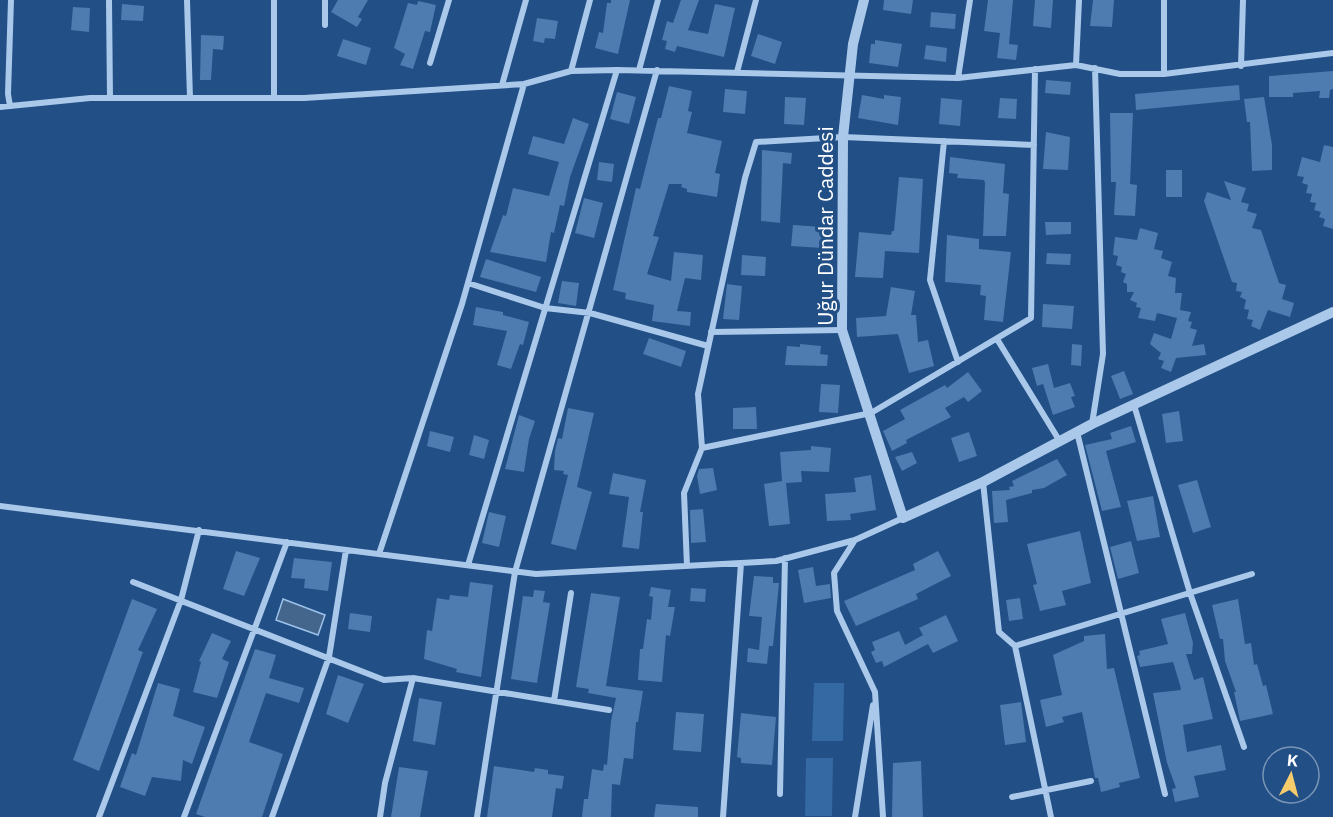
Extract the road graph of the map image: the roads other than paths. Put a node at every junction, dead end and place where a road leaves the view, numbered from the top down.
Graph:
1 (12, 0) edge
2 (109, 0) edge
3 (187, 0) edge
4 (274, 0) edge
5 (326, 0) edge
6 (449, 0) edge
7 (526, 0) edge
8 (590, 0) edge
9 (658, 0) edge
10 (756, 0) edge
11 (864, 0) edge
12 (970, 0) edge
13 (1079, 0) edge
14 (1164, 0) edge
15 (1243, 0) edge
16 (325, 26) dead end
17 (1333, 53) edge
18 (430, 63) dead end
19 (1076, 65) junction
20 (1241, 66) junction
21 (1095, 68) junction
22 (1035, 69) junction
23 (617, 70) junction
24 (639, 70) junction
25 (657, 70) junction
26 (571, 71) junction
27 (737, 72) junction
28 (1164, 74) junction
29 (850, 76) junction
30 (958, 78) junction
31 (524, 84) junction
32 (502, 85) junction
33 (110, 98) junction
34 (190, 98) junction
35 (274, 98) junction
36 (10, 106) junction
37 (0, 107) edge
38 (843, 137) junction
39 (944, 141) junction
40 (1034, 145) junction
41 (468, 283) junction
42 (545, 308) junction
43 (1333, 312) edge
44 (590, 313) junction
45 (842, 330) junction
46 (711, 332) junction
47 (997, 339) junction
48 (708, 346) junction
49 (958, 362) junction
50 (1134, 405) junction
51 (871, 413) junction
52 (1092, 424) junction
53 (1077, 432) junction
54 (1059, 440) junction
55 (702, 448) junction
56 (983, 482) junction
57 (0, 506) edge
58 (903, 518) junction
59 (199, 530) junction
60 (855, 540) junction
61 (288, 542) junction
62 (346, 550) junction
63 (379, 554) junction
64 (785, 558) junction
65 (741, 563) junction
66 (468, 566) junction
67 (687, 566) junction
68 (515, 572) junction
69 (1252, 574) dead end
70 (133, 582) dead end
71 (571, 593) dead end
72 (1190, 593) junction
73 (181, 600) junction
74 (1121, 615) junction
75 (255, 628) junction
76 (1015, 645) junction
77 (329, 657) junction
78 (413, 678) junction
79 (496, 692) junction
80 (875, 693) junction
81 (554, 701) junction
82 (609, 710) dead end
83 (1244, 747) dead end
84 (1091, 781) dead end
85 (1046, 791) junction
86 (780, 794) dead end
87 (1165, 794) dead end
88 (1012, 797) dead end
89 (99, 817) edge
90 (184, 817) edge
91 (272, 817) edge
92 (380, 817) edge
93 (477, 817) edge
94 (723, 817) edge
95 (855, 817) edge
96 (883, 817) edge
97 (1051, 817) edge

1 - 36 street
2 - 33 street
3 - 34 street
4 - 35 street
5 - 16 street
6 - 18 street
7 - 32 street
8 - 26 street
9 - 24 street
10 - 27 street
11 - 29 street, Uğur Dündar Caddesi
12 - 30 street
13 - 19 street
14 - 28 street
15 - 20 street
17 - 20 street
19 - 21 street
19 - 22 street
20 - 28 street
21 - 28 street
21 - 52 street
22 - 30 street
22 - 40 street
23 - 24 street
23 - 26 street
23 - 42 street
24 - 25 street
25 - 27 street
25 - 44 street
26 - 31 street
27 - 29 street
29 - 30 street
29 - 38 street, Uğur Dündar Caddesi
31 - 32 street
31 - 41 street
32 - 35 street
33 - 34 street
33 - 36 street
34 - 35 street
36 - 37 street
38 - 39 street
38 - 45 street, Uğur Dündar Caddesi
38 - 46 street
39 - 40 street
39 - 49 street
40 - 47 street
41 - 42 street
41 - 63 street
42 - 44 street
42 - 66 street
43 - 50 street
44 - 48 street
44 - 68 street
45 - 46 street
45 - 51 street, Uğur Dündar Caddesi
46 - 48 street
47 - 49 street
47 - 54 street
48 - 55 street
49 - 51 street
50 - 52 street
50 - 72 street
51 - 55 street
51 - 58 street, Uğur Dündar Caddesi
52 - 53 street
53 - 54 street
53 - 74 street
54 - 56 street
55 - 67 street
56 - 58 street
56 - 76 street
57 - 59 street
58 - 60 street
59 - 61 street
59 - 73 street
60 - 64 street
60 - 80 street
61 - 62 street
61 - 75 street
62 - 63 street
62 - 77 street
63 - 66 street
64 - 65 street
64 - 86 street
65 - 67 street
65 - 94 street
66 - 68 street
67 - 68 street
68 - 79 street
69 - 72 street
70 - 73 street
71 - 81 street
72 - 74 street
72 - 83 street
73 - 75 street
73 - 89 street
74 - 76 street
74 - 87 street
75 - 77 street
75 - 90 street
76 - 85 street
77 - 78 street
77 - 91 street
78 - 79 street
78 - 92 street
79 - 81 street
79 - 93 street
80 - 95 street
80 - 96 street
81 - 82 street
84 - 85 street
85 - 88 street
85 - 97 street

